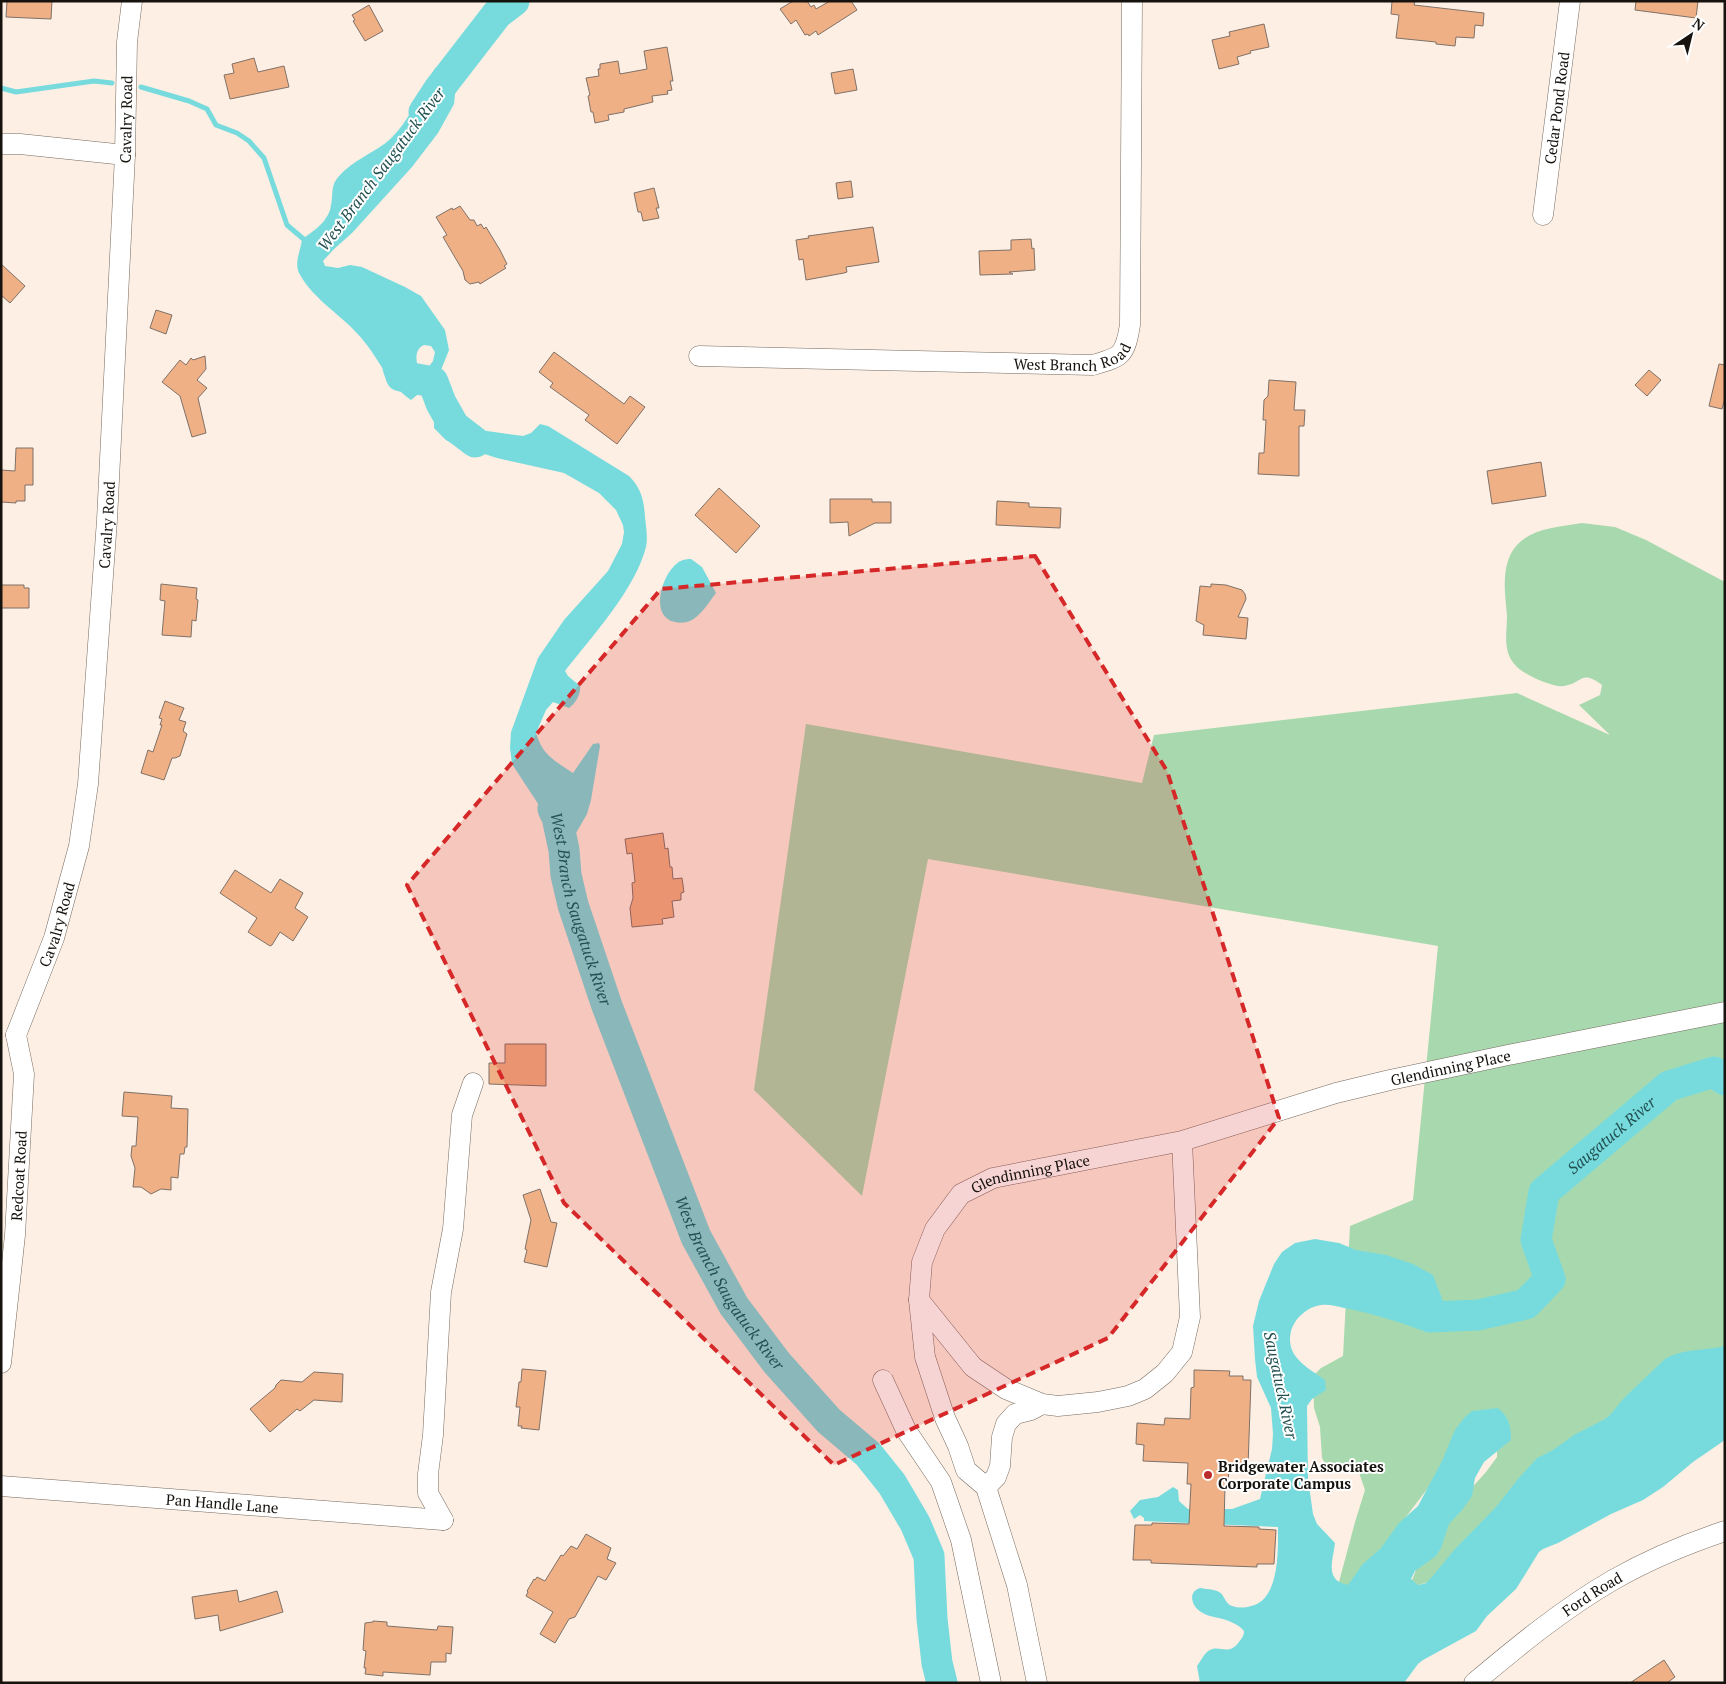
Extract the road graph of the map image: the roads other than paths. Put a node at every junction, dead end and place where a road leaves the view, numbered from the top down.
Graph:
1 (132, 1) edge
2 (1132, 1) edge
3 (1570, 1) edge
4 (1, 144) edge
5 (125, 155) junction
6 (1544, 215) dead end
7 (699, 356) dead end
8 (1725, 1012) edge
9 (8, 1033) edge
10 (473, 1083) dead end
11 (1182, 1141) junction
12 (919, 1300) junction
13 (1, 1362) edge
14 (883, 1380) dead end
15 (1042, 1404) junction
16 (966, 1470) junction
17 (941, 1482) junction
18 (1, 1486) edge
19 (986, 1487) junction
20 (1725, 1531) edge
21 (991, 1683) edge
22 (1038, 1683) edge
23 (1474, 1683) edge

1 - 5 street, Cavalry Road
2 - 7 street, West Branch Road
3 - 6 street, Cedar Pond Road
4 - 5 street
5 - 9 street, Cavalry Road
8 - 11 street, Glendinning Place
9 - 13 street, Redcoat Road
10 - 18 street, Pan Handle Lane
11 - 12 street, Glendinning Place
11 - 15 street
12 - 15 street
12 - 16 street, Glendinning Place
14 - 17 street
15 - 19 street
16 - 17 street
16 - 19 street
17 - 21 street
19 - 22 street
20 - 23 street, Ford Road

